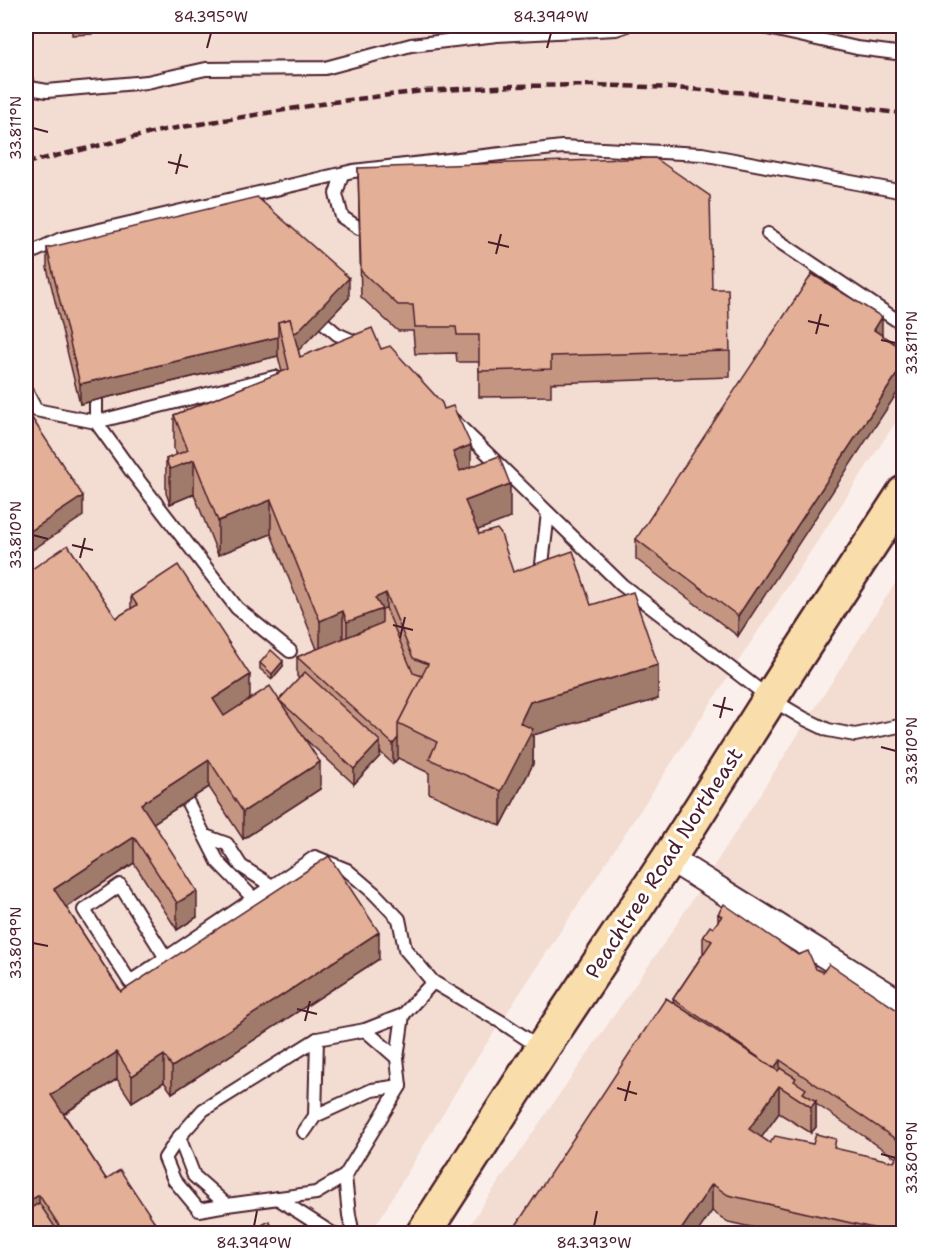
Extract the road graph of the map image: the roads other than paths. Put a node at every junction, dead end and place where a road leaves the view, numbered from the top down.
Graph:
1 (626, 26) edge
2 (759, 26) edge
3 (903, 54) edge
4 (26, 80) edge
5 (342, 174) junction
6 (903, 192) edge
7 (358, 228) edge
8 (768, 234) dead end
9 (26, 255) edge
10 (324, 323) edge
11 (903, 325) edge
12 (374, 351) edge
13 (282, 375) edge
14 (26, 391) edge
15 (96, 400) edge
16 (441, 408) edge
17 (96, 422) junction
18 (903, 493) edge
19 (548, 513) junction
20 (555, 591) edge
21 (290, 651) dead end
22 (771, 699) junction
23 (903, 725) edge
24 (187, 801) edge
25 (205, 836) junction
26 (669, 858) junction
27 (272, 886) junction
28 (254, 899) junction
29 (166, 958) junction
30 (433, 982) junction
31 (903, 1005) edge
32 (404, 1015) junction
33 (365, 1030) junction
34 (317, 1039) junction
35 (542, 1049) junction
36 (397, 1058) junction
37 (400, 1086) junction
38 (315, 1116) junction
39 (304, 1132) dead end
40 (179, 1137) junction
41 (345, 1176) junction
42 (277, 1198) junction
43 (227, 1205) junction
44 (333, 1233) edge
45 (353, 1233) edge
46 (423, 1233) edge

1 - 4 lane
2 - 3 lane
5 - 6 lane
5 - 7 lane
5 - 9 lane
8 - 11 lane
10 - 12 lane
13 - 17 lane
14 - 17 lane
15 - 17 lane
16 - 19 lane
17 - 21 lane
18 - 22 highway, Peachtree Road Northeast
19 - 20 lane
19 - 22 lane
22 - 23 lane
22 - 26 highway, Peachtree Road Northeast
24 - 25 lane
25 - 27 lane
25 - 28 lane
26 - 31 street
26 - 35 highway, Peachtree Road Northeast
27 - 28 lane
27 - 30 lane
28 - 29 lane
29 - 29 lane
30 - 32 lane
30 - 35 lane
32 - 33 lane
32 - 36 lane
33 - 34 lane
33 - 36 lane
34 - 38 lane
34 - 40 lane
35 - 46 highway, Peachtree Road Northeast
36 - 37 lane
37 - 38 lane
37 - 41 lane
38 - 39 lane
40 - 43 lane
40 - 43 lane
41 - 42 lane
41 - 45 lane
42 - 43 lane
42 - 44 lane

